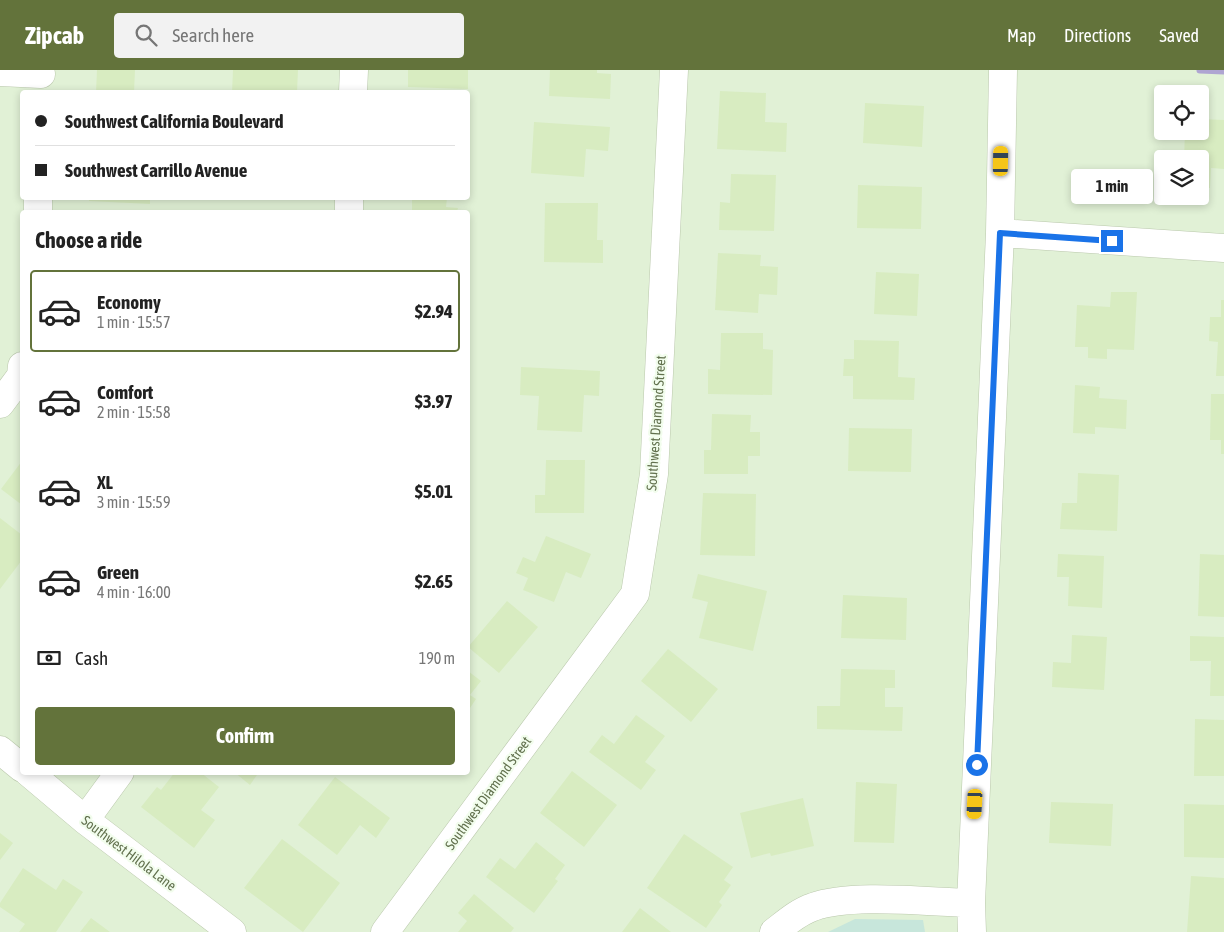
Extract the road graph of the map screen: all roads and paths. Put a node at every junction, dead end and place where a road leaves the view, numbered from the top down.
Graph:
1 (354, 70) edge
2 (674, 70) edge
3 (1003, 70) edge
4 (0, 72) edge
5 (41, 79) edge
6 (353, 90) edge
7 (1000, 233) junction
8 (1224, 248) edge
9 (20, 377) edge
10 (0, 404) edge
11 (0, 750) edge
12 (20, 766) edge
13 (32, 775) edge
14 (118, 775) edge
15 (85, 820) junction
16 (971, 903) junction
17 (232, 932) edge
18 (385, 932) edge
19 (774, 932) edge
20 (972, 932) edge

1 - 6 street
2 - 18 street, Southwest Diamond Street
3 - 7 street
4 - 5 street
7 - 8 street
7 - 16 street
9 - 10 street
11 - 12 street
13 - 15 street, Southwest Hilola Lane
14 - 15 street
15 - 17 street, Southwest Hilola Lane
16 - 19 street
16 - 20 street

